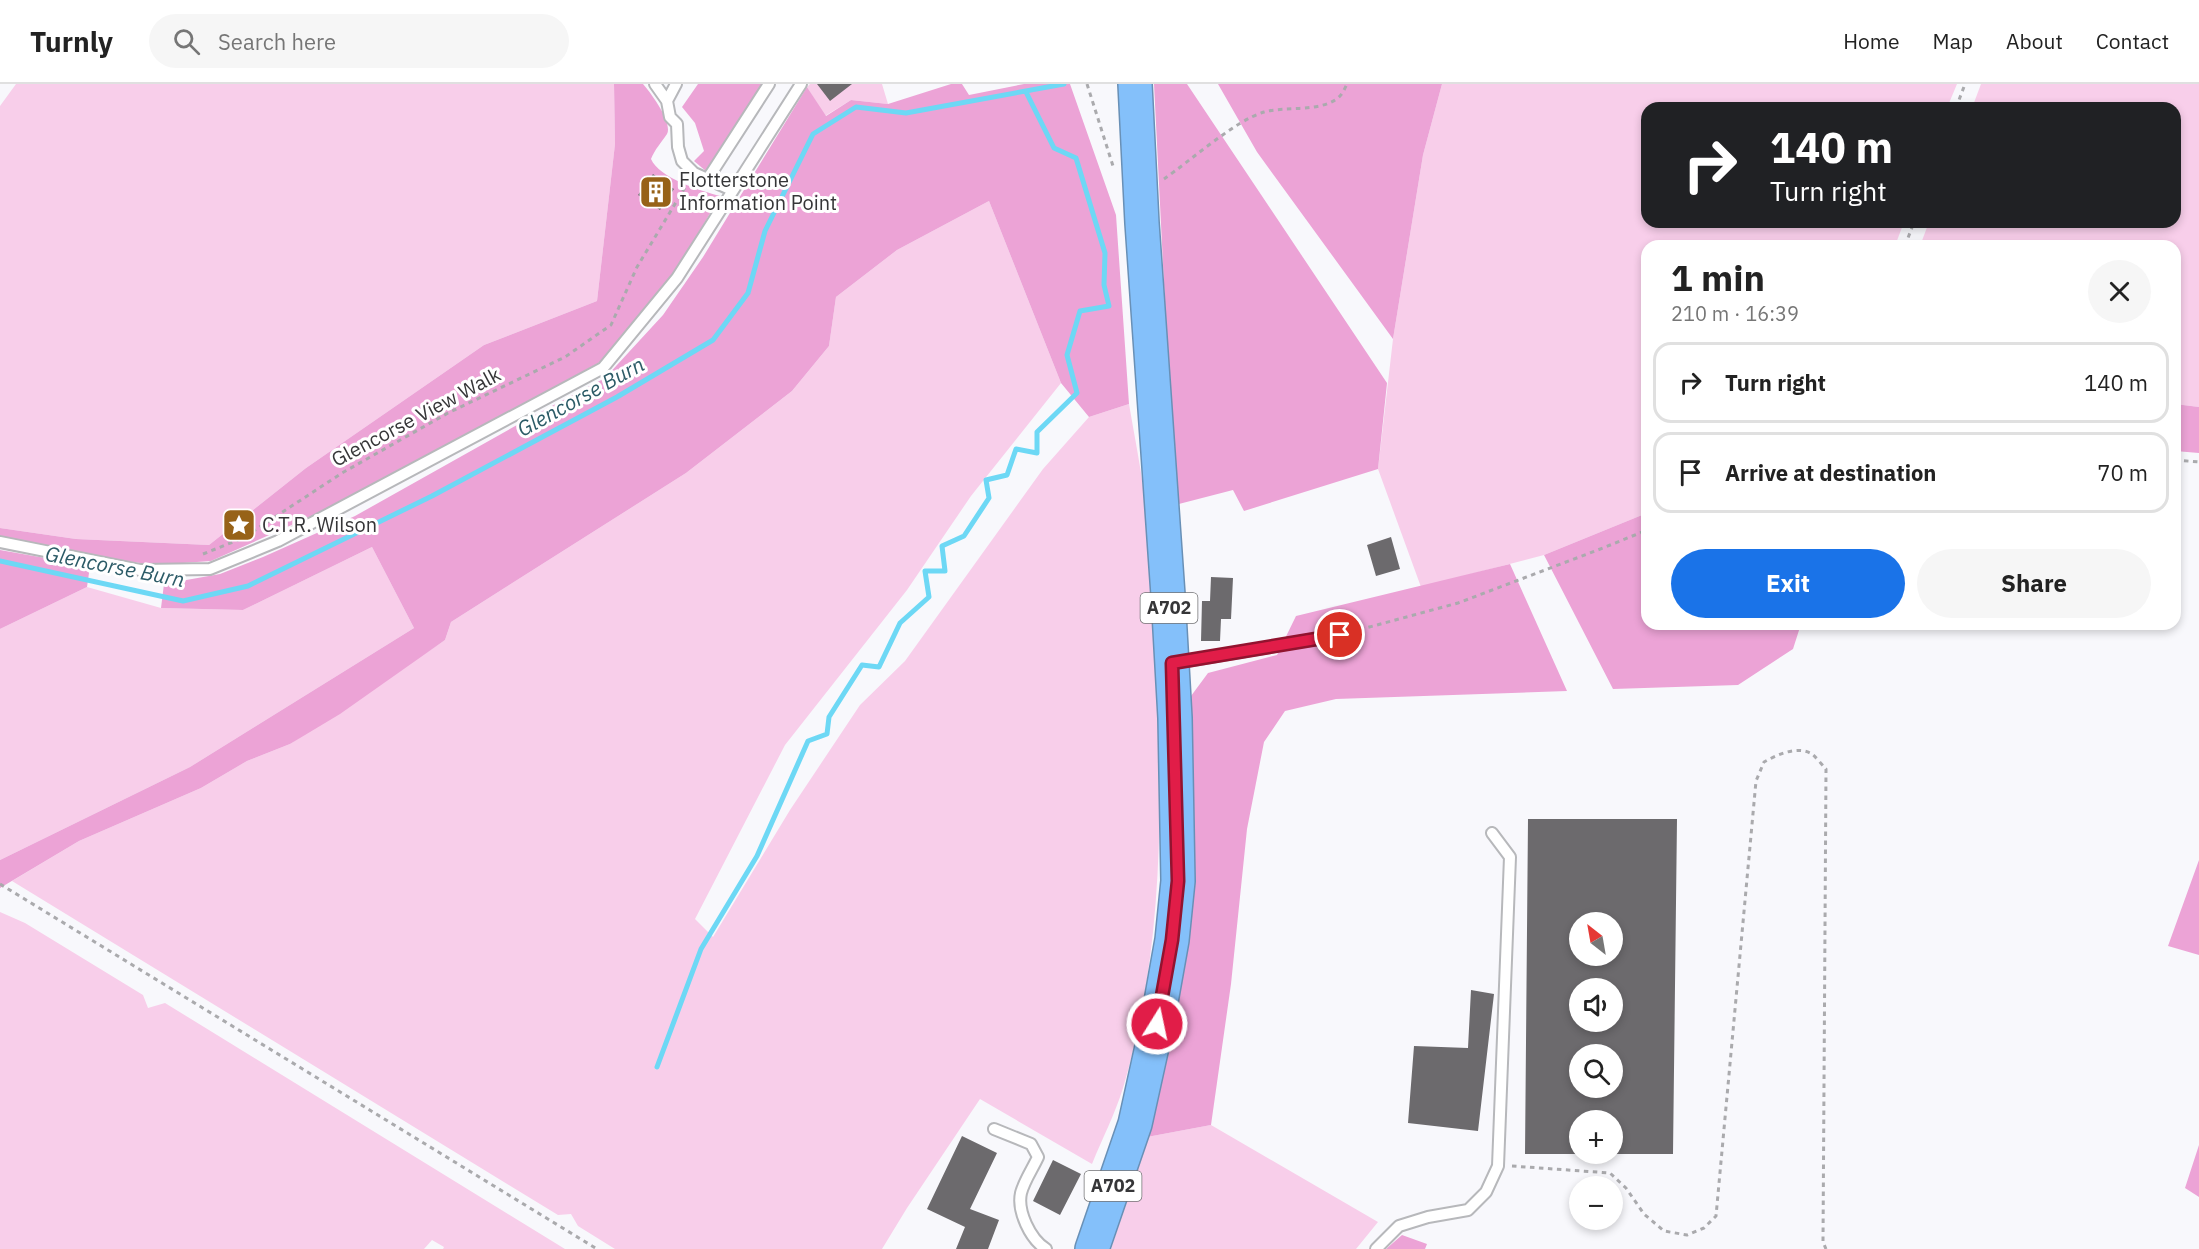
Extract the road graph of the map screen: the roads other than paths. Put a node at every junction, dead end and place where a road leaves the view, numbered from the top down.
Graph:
1 (655, 84) edge
2 (676, 84) edge
3 (770, 84) edge
4 (801, 84) edge
5 (1135, 87) edge
6 (667, 101) junction
7 (707, 180) junction
8 (732, 190) junction
9 (0, 542) edge
10 (1340, 635) road end
11 (1172, 663) junction
12 (1492, 833) dead end
13 (994, 1129) dead end
14 (1046, 1249) edge
15 (1092, 1249) edge
16 (1376, 1249) edge

1 - 6 lane
2 - 6 lane
3 - 7 lane
4 - 8 lane
5 - 11 highway, A702
6 - 7 lane
7 - 8 lane
8 - 9 lane
10 - 11 lane
11 - 15 highway, A702
12 - 16 lane
13 - 14 lane

